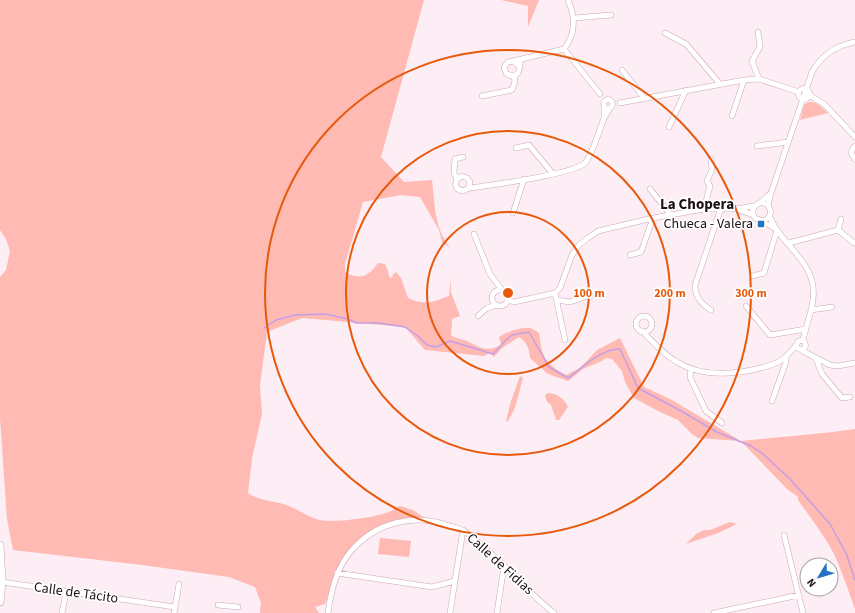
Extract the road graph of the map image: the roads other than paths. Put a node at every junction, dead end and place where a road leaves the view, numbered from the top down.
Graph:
1 (568, 0) edge
2 (611, 15) dead end
3 (574, 18) junction
4 (758, 32) dead end
5 (665, 33) dead end
6 (855, 42) edge
7 (564, 48) junction
8 (521, 59) junction
9 (514, 61) junction
10 (519, 66) junction
11 (622, 70) dead end
12 (514, 76) junction
13 (759, 79) junction
14 (744, 80) junction
15 (720, 84) junction
16 (806, 89) junction
17 (686, 90) junction
18 (798, 92) junction
19 (600, 94) junction
20 (809, 95) junction
21 (482, 96) dead end
22 (644, 98) junction
23 (802, 99) junction
24 (610, 100) junction
25 (620, 103) junction
26 (604, 105) junction
27 (611, 108) junction
28 (732, 116) dead end
29 (604, 118) junction
30 (669, 127) dead end
31 (855, 137) edge
32 (788, 142) junction
33 (757, 146) dead end
34 (855, 146) edge
35 (516, 148) dead end
36 (463, 157) dead end
37 (711, 159) dead end
38 (855, 159) edge
39 (552, 174) junction
40 (457, 179) junction
41 (524, 179) junction
42 (469, 188) junction
43 (650, 189) dead end
44 (770, 193) junction
45 (761, 202) junction
46 (768, 205) junction
47 (754, 206) junction
48 (721, 208) junction
49 (704, 209) junction
50 (736, 209) junction
51 (513, 213) dead end
52 (670, 214) junction
53 (753, 215) junction
54 (770, 216) junction
55 (652, 218) junction
56 (841, 219) dead end
57 (763, 221) junction
58 (777, 230) junction
59 (838, 230) junction
60 (474, 234) dead end
61 (789, 243) junction
62 (854, 243) edge
63 (630, 255) dead end
64 (753, 276) dead end
65 (502, 290) junction
66 (555, 293) junction
67 (591, 295) dead end
68 (508, 300) junction
69 (557, 300) junction
70 (497, 305) junction
71 (746, 306) dead end
72 (832, 307) dead end
73 (711, 310) dead end
74 (811, 310) junction
75 (478, 316) dead end
76 (806, 329) junction
77 (642, 332) dead end
78 (565, 340) dead end
79 (801, 345) junction
80 (788, 355) junction
81 (815, 358) junction
82 (855, 363) edge
83 (691, 369) junction
84 (850, 397) dead end
85 (772, 401) dead end
86 (722, 423) dead end
87 (463, 530) junction
88 (784, 536) dead end
89 (0, 545) edge
90 (504, 566) junction
91 (337, 573) junction
92 (454, 581) junction
93 (2, 582) junction
94 (179, 584) dead end
95 (66, 592) junction
96 (799, 594) joint
97 (800, 597) edge
98 (0, 602) edge
99 (218, 605) dead end
100 (227, 606) junction
101 (238, 608) dead end
102 (175, 610) edge
103 (548, 611) edge
104 (62, 613) edge
105 (226, 613) edge
106 (328, 613) edge
107 (450, 613) edge
108 (497, 613) edge
109 (554, 613) edge
110 (718, 613) edge
111 (803, 613) edge

1 - 3 street
2 - 3 street
3 - 7 street
4 - 13 street
5 - 15 street
6 - 16 street
7 - 8 street
7 - 19 street
8 - 9 street
8 - 10 street
9 - 10 street
9 - 12 street
10 - 12 street
11 - 22 street
12 - 21 street
13 - 14 street
13 - 18 street
14 - 15 street
14 - 28 street
15 - 17 street
16 - 18 street
16 - 20 street
16 - 23 street
17 - 22 street
17 - 30 street
18 - 23 street
19 - 24 street
19 - 26 street
20 - 23 street
20 - 31 street
22 - 25 street
23 - 32 street
24 - 25 street
24 - 26 street
24 - 27 street
25 - 27 street
26 - 27 street
26 - 29 street
27 - 29 street
29 - 39 street
32 - 33 street
32 - 44 street
34 - 38 street
35 - 39 street
36 - 40 street
37 - 49 street
39 - 41 street
40 - 42 street
40 - 42 street
41 - 42 street
41 - 51 street
43 - 52 street
44 - 45 street
44 - 46 street
45 - 46 street
45 - 47 street
46 - 54 street
47 - 50 street
47 - 53 street
48 - 49 street
48 - 50 street
48 - 73 street
49 - 52 street
50 - 53 street
52 - 55 street
53 - 57 street
54 - 57 street
54 - 58 street
55 - 63 street
55 - 66 street
56 - 59 street
57 - 58 street
58 - 61 street
58 - 64 street
59 - 61 street
59 - 62 street
60 - 65 street
61 - 74 street
65 - 68 street
65 - 70 street
66 - 68 street
66 - 69 street
67 - 69 street
68 - 70 street
69 - 78 street
70 - 75 street
71 - 76 street
72 - 74 street
74 - 76 street
76 - 79 street
77 - 83 street
79 - 80 street
79 - 81 street
80 - 83 street
80 - 85 street
81 - 82 street
81 - 84 street
83 - 86 street
87 - 90 street, Calle de Fidias
87 - 91 street, Calle de Fidias
87 - 92 street
88 - 96 street
89 - 93 street
90 - 103 street, Calle de Fidias
90 - 108 street
91 - 92 street
91 - 106 street, Calle de Fidias
92 - 107 street
93 - 95 street, Calle de Tácito
93 - 98 street
94 - 102 street
95 - 102 street, Calle de Tácito
95 - 104 street
96 - 110 street
97 - 111 street
99 - 100 street
100 - 101 street
100 - 105 street
103 - 109 street, Calle de Fidias

